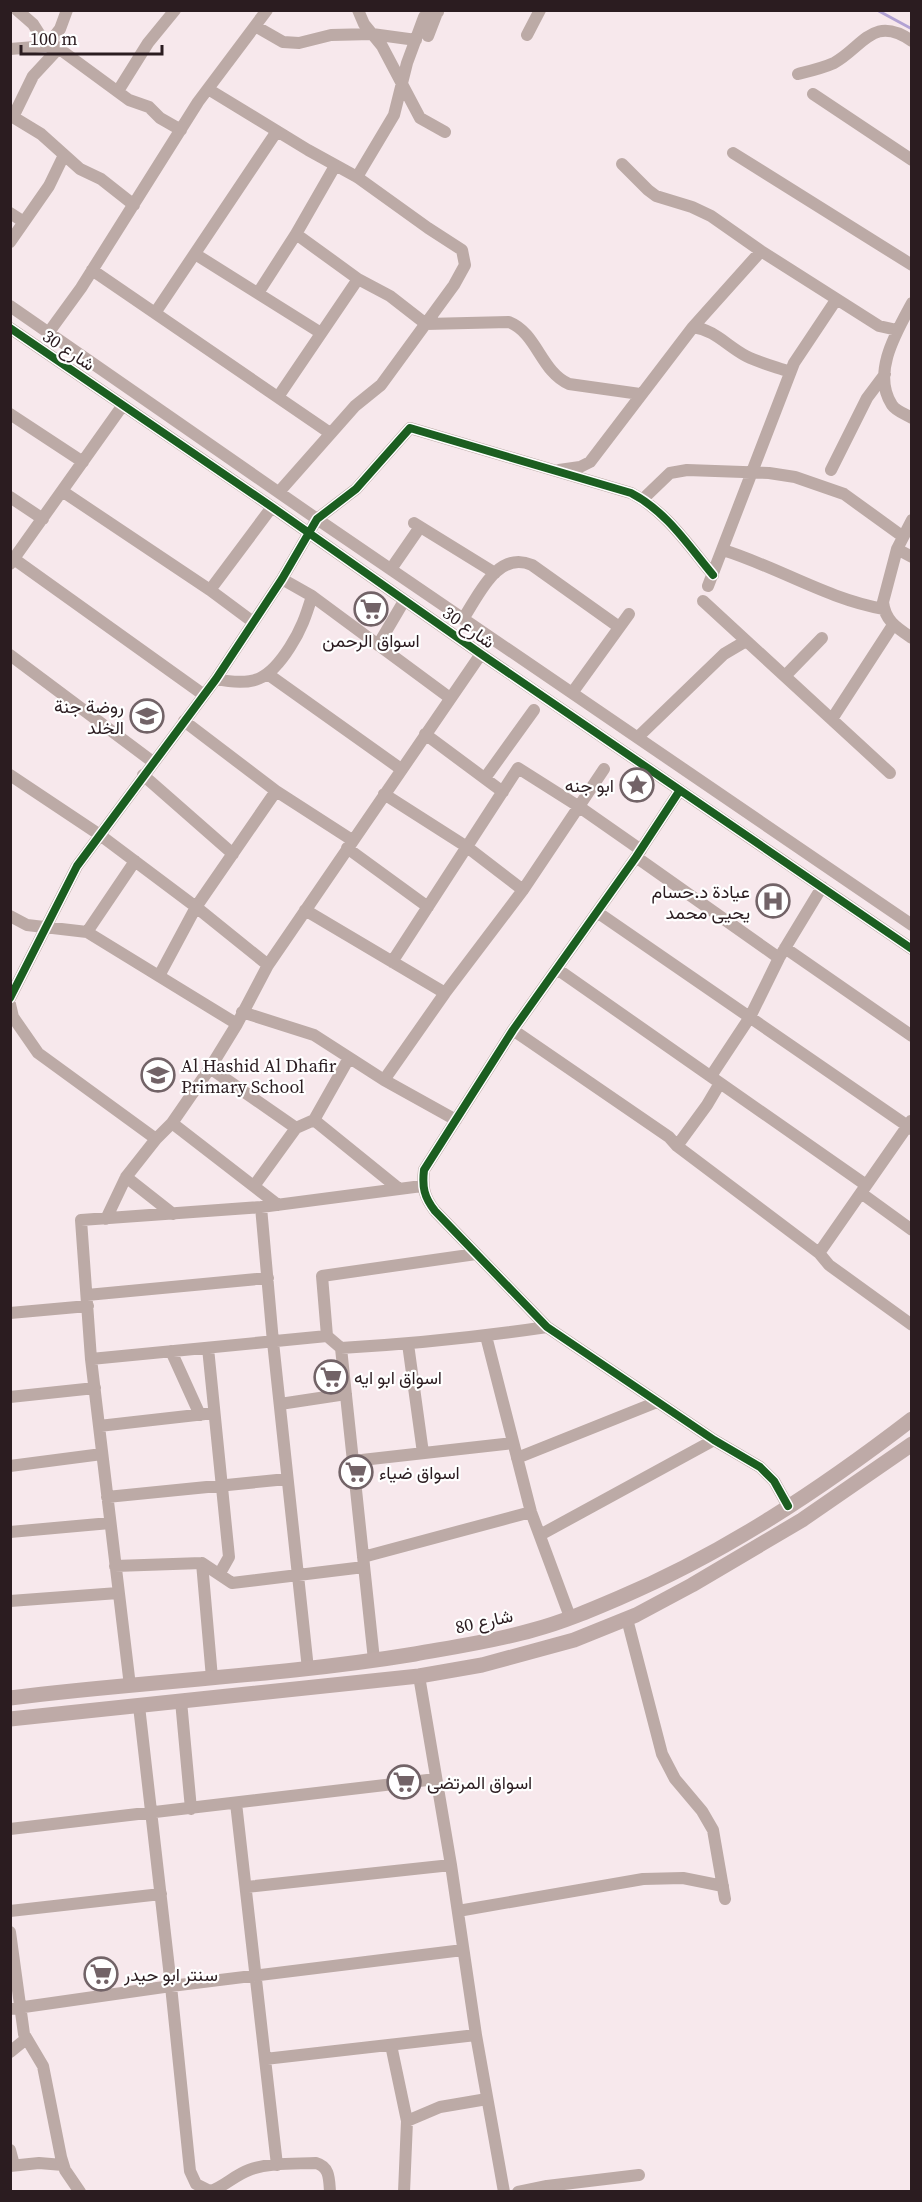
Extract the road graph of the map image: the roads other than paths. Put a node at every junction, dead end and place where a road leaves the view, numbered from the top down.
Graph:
1 (17, 10) edge
2 (67, 10) edge
3 (175, 10) edge
4 (267, 10) edge
5 (358, 10) edge
6 (540, 10) edge
7 (438, 11) edge
8 (255, 26) junction
9 (372, 34) junction
10 (527, 35) dead end
11 (428, 36) dead end
12 (416, 40) junction
13 (912, 41) edge
14 (52, 45) junction
15 (10, 49) edge
16 (798, 74) dead end
17 (402, 84) junction
18 (208, 89) junction
19 (118, 91) junction
20 (813, 94) dead end
21 (12, 116) edge
22 (181, 130) junction
23 (277, 130) junction
24 (446, 132) dead end
25 (733, 153) dead end
26 (64, 155) junction
27 (912, 160) edge
28 (622, 164) dead end
29 (335, 166) junction
30 (357, 177) junction
31 (134, 205) junction
32 (10, 213) edge
33 (24, 222) junction
34 (296, 234) junction
35 (10, 242) edge
36 (761, 250) junction
37 (195, 254) junction
38 (912, 265) edge
39 (92, 270) junction
40 (358, 279) junction
41 (258, 293) junction
42 (836, 300) junction
43 (912, 303) edge
44 (10, 306) edge
45 (155, 313) junction
46 (426, 324) junction
47 (693, 327) junction
48 (897, 330) junction
49 (12, 331) edge
50 (49, 332) junction
51 (321, 333) junction
52 (790, 372) junction
53 (885, 374) junction
54 (640, 394) junction
55 (278, 397) junction
56 (123, 405) junction
57 (10, 414) edge
58 (912, 418) edge
59 (330, 433) junction
60 (83, 462) junction
61 (831, 470) dead end
62 (555, 471) junction
63 (753, 472) junction
64 (62, 491) junction
65 (279, 492) junction
66 (10, 497) edge
67 (644, 499) junction
68 (297, 505) junction
69 (272, 507) junction
70 (43, 519) junction
71 (288, 519) junction
72 (317, 519) junction
73 (912, 520) edge
74 (308, 533) junction
75 (902, 536) junction
76 (897, 549) junction
77 (723, 550) junction
78 (912, 557) edge
79 (12, 561) edge
80 (391, 569) junction
81 (495, 573) junction
82 (282, 579) junction
83 (210, 590) junction
84 (312, 596) junction
85 (404, 601) junction
86 (703, 601) dead end
87 (884, 609) junction
88 (629, 614) dead end
89 (463, 619) junction
90 (253, 622) junction
91 (893, 625) junction
92 (619, 627) junction
93 (822, 638) dead end
94 (912, 638) edge
95 (746, 640) junction
96 (378, 645) junction
97 (480, 654) junction
98 (10, 655) edge
99 (269, 675) junction
100 (785, 676) junction
101 (216, 679) junction
102 (572, 693) junction
103 (204, 695) junction
104 (450, 698) junction
105 (534, 710) dead end
106 (832, 719) junction
107 (184, 721) junction
108 (426, 734) junction
109 (638, 737) junction
110 (153, 762) junction
111 (401, 769) junction
112 (604, 769) dead end
113 (890, 773) dead end
114 (10, 775) edge
115 (143, 775) junction
116 (486, 778) junction
117 (680, 790) junction
118 (276, 791) junction
119 (503, 792) junction
120 (384, 794) junction
121 (578, 806) junction
122 (737, 806) junction
123 (758, 820) junction
124 (727, 822) junction
125 (100, 835) junction
126 (747, 836) junction
127 (350, 844) junction
128 (467, 847) junction
129 (233, 854) junction
130 (638, 854) junction
131 (135, 861) junction
132 (822, 887) junction
133 (523, 890) junction
134 (428, 907) junction
135 (196, 908) junction
136 (305, 910) junction
137 (597, 912) junction
138 (10, 916) edge
139 (912, 925) edge
140 (46, 928) junction
141 (87, 932) junction
142 (912, 949) edge
143 (782, 953) junction
144 (392, 962) junction
145 (268, 965) junction
146 (557, 969) junction
147 (159, 976) junction
148 (445, 993) junction
149 (10, 998) edge
150 (10, 1004) edge
151 (242, 1012) junction
152 (750, 1017) junction
153 (237, 1024) junction
154 (513, 1030) junction
155 (912, 1036) edge
156 (349, 1058) junction
157 (210, 1068) junction
158 (384, 1080) junction
159 (715, 1080) junction
160 (314, 1120) junction
161 (456, 1120) junction
162 (172, 1123) junction
163 (910, 1125) edge
164 (296, 1128) junction
165 (156, 1139) junction
166 (677, 1146) junction
167 (126, 1177) junction
168 (254, 1186) junction
169 (422, 1186) junction
170 (398, 1188) junction
171 (864, 1189) junction
172 (278, 1205) junction
173 (261, 1207) junction
174 (173, 1214) junction
175 (106, 1219) junction
176 (912, 1230) edge
177 (819, 1253) junction
178 (476, 1254) junction
179 (268, 1278) junction
180 (88, 1300) junction
181 (10, 1313) edge
182 (912, 1325) edge
183 (547, 1327) junction
184 (327, 1336) junction
185 (486, 1336) junction
186 (273, 1342) junction
187 (408, 1344) junction
188 (208, 1348) junction
189 (341, 1348) junction
190 (171, 1351) junction
191 (92, 1359) junction
192 (95, 1388) junction
193 (346, 1394) junction
194 (10, 1397) edge
195 (657, 1401) junction
196 (280, 1404) junction
197 (214, 1413) junction
198 (200, 1415) junction
199 (912, 1419) edge
200 (99, 1426) junction
201 (714, 1440) junction
202 (513, 1443) junction
203 (912, 1444) edge
204 (423, 1453) junction
205 (102, 1454) junction
206 (517, 1458) junction
207 (353, 1461) junction
208 (10, 1466) edge
209 (287, 1479) junction
210 (221, 1486) junction
211 (107, 1497) junction
212 (788, 1506) junction
213 (531, 1512) junction
214 (110, 1523) junction
215 (10, 1532) edge
216 (540, 1535) junction
217 (364, 1562) junction
218 (202, 1563) junction
219 (115, 1566) junction
220 (220, 1573) junction
221 (297, 1576) junction
222 (118, 1593) junction
223 (10, 1601) edge
224 (570, 1617) junction
225 (627, 1619) junction
226 (374, 1660) junction
227 (308, 1669) junction
228 (419, 1676) junction
229 (212, 1678) junction
230 (130, 1686) junction
231 (10, 1698) edge
232 (181, 1701) junction
233 (139, 1706) junction
234 (11, 1718) edge
235 (436, 1779) junction
236 (236, 1803) junction
237 (191, 1809) junction
238 (152, 1813) junction
239 (10, 1830) edge
240 (451, 1865) junction
241 (723, 1886) junction
242 (246, 1887) junction
243 (161, 1894) junction
244 (725, 1899) dead end
245 (10, 1911) edge
246 (458, 1911) junction
247 (10, 1932) edge
248 (463, 1950) junction
249 (256, 1976) junction
250 (171, 1986) junction
251 (16, 2008) edge
252 (476, 2035) junction
253 (26, 2039) junction
254 (391, 2045) junction
255 (10, 2052) edge
256 (265, 2060) junction
257 (487, 2099) junction
258 (407, 2121) junction
259 (10, 2150) edge
260 (277, 2164) junction
261 (12, 2165) edge
262 (63, 2165) junction
263 (639, 2175) dead end
264 (212, 2191) edge
265 (80, 2192) edge
266 (330, 2192) edge
267 (404, 2192) edge
268 (504, 2192) edge
269 (518, 2192) edge

1 - 14 street
2 - 14 street
3 - 19 street
4 - 8 street
5 - 9 street
6 - 10 street
7 - 11 street
7 - 12 street
8 - 9 street
8 - 18 street
9 - 12 street
9 - 17 street
12 - 17 street
13 - 16 street
14 - 15 street
14 - 19 street
14 - 21 street
17 - 24 street
17 - 30 street
18 - 22 street
18 - 23 street
19 - 22 street
20 - 27 street
21 - 26 street
22 - 31 street
23 - 29 street
23 - 37 street
25 - 38 street
26 - 31 street
26 - 33 street
28 - 36 street
29 - 30 street
29 - 34 street
30 - 46 street
31 - 39 street
32 - 33 street
33 - 35 street
34 - 40 street
34 - 41 street
36 - 42 street
36 - 47 street
37 - 41 street
37 - 45 street
39 - 45 street
39 - 50 street
40 - 46 street
40 - 51 street
41 - 51 street
42 - 48 street
42 - 52 street
43 - 48 street
44 - 50 street, شارع 30
45 - 55 street
46 - 54 street
46 - 59 street
47 - 52 street
47 - 54 street
48 - 53 street
49 - 56 street, شارع 30
50 - 65 street, شارع 30
51 - 55 street
52 - 63 street
53 - 58 street
53 - 61 street
54 - 62 street
55 - 59 street
56 - 60 street
56 - 69 street, شارع 30
57 - 60 street
59 - 65 street
60 - 64 street
62 - 67 street
62 - 72 street
63 - 67 street
63 - 75 street
63 - 77 street
64 - 70 street
64 - 83 street
65 - 68 street, شارع 30
66 - 70 street
67 - 77 street
68 - 71 street
68 - 72 street, شارع 30
69 - 71 street, شارع 30
69 - 83 street
70 - 79 street
71 - 74 street, شارع 30
72 - 74 street
72 - 80 street, شارع 30
73 - 75 street
74 - 82 street
74 - 85 street, شارع 30
75 - 76 street
76 - 78 street
76 - 87 street
77 - 87 street
79 - 103 street
80 - 81 street
80 - 89 street, شارع 30
81 - 89 street
81 - 92 street
82 - 84 street
82 - 90 street
83 - 90 street
84 - 96 street
84 - 99 street
85 - 96 street
85 - 97 street, شارع 30
86 - 95 street
87 - 91 street
88 - 92 street
89 - 102 street, شارع 30
90 - 101 street
91 - 94 street
91 - 106 street
92 - 102 street
93 - 100 street
95 - 100 street
95 - 109 street
96 - 104 street
97 - 104 street
97 - 117 street, شارع 30
98 - 110 street
99 - 101 street
99 - 111 street
100 - 106 street
101 - 103 street
102 - 109 street, شارع 30
103 - 107 street
104 - 108 street
105 - 116 street
106 - 113 street
107 - 110 street
107 - 118 street
108 - 111 street
108 - 116 street
109 - 122 street, شارع 30
110 - 115 street
111 - 120 street
112 - 121 street
114 - 125 street
115 - 125 street
115 - 129 street
116 - 119 street
117 - 124 street, شارع 30
117 - 130 street
118 - 127 street
118 - 129 street
119 - 121 street
119 - 128 street
120 - 127 street
120 - 128 street
121 - 130 street
121 - 133 street
122 - 123 street, شارع 30
122 - 124 street
123 - 126 street
123 - 139 street, شارع 30
124 - 126 street, شارع 30
125 - 131 street
125 - 140 street
126 - 132 street, شارع 30
127 - 134 street
127 - 136 street
128 - 133 street
128 - 134 street
129 - 135 street
130 - 137 street
130 - 143 street
131 - 135 street
131 - 141 street
132 - 142 street, شارع 30
132 - 143 street
133 - 148 street
134 - 144 street
135 - 145 street
135 - 147 street
136 - 144 street
136 - 145 street
137 - 146 street
137 - 152 street
138 - 140 street
140 - 141 street
140 - 149 street
141 - 147 street
143 - 152 street
143 - 155 street
144 - 148 street
145 - 151 street
146 - 154 street
146 - 159 street
147 - 153 street
148 - 158 street
150 - 165 street
151 - 153 street
151 - 156 street
152 - 159 street
152 - 163 street
153 - 157 street
154 - 161 street
154 - 166 street
156 - 158 street
156 - 160 street
157 - 162 street
157 - 164 street
158 - 161 street
159 - 166 street
159 - 171 street
160 - 164 street
160 - 170 street
161 - 169 street
162 - 165 street
162 - 168 street
163 - 171 street
164 - 168 street
165 - 167 street
166 - 177 street
167 - 174 street
167 - 175 street
168 - 172 street
169 - 170 street
169 - 178 street
170 - 172 street
171 - 176 street
171 - 177 street
172 - 173 street
173 - 174 street
173 - 179 street
174 - 175 street
175 - 180 street
177 - 182 street
178 - 183 street
178 - 184 street
179 - 180 street
179 - 186 street
180 - 181 street
180 - 191 street
183 - 185 street
183 - 195 street
184 - 186 street
184 - 189 street
185 - 187 street
185 - 202 street
186 - 188 street
186 - 196 street
187 - 189 street
187 - 204 street
188 - 190 street
188 - 197 street
189 - 193 street
190 - 191 street
190 - 198 street
191 - 192 street
192 - 194 street
192 - 200 street
193 - 196 street
193 - 207 street
195 - 201 street
195 - 206 street
196 - 209 street
197 - 198 street
197 - 210 street
198 - 200 street
199 - 212 main road, شارع 80
200 - 205 street
201 - 212 street
201 - 216 street
202 - 204 street
202 - 206 street
203 - 225 main road
204 - 207 street
205 - 208 street
205 - 211 street
206 - 213 street
207 - 217 street
209 - 210 street
209 - 221 street
210 - 211 street
210 - 220 street
211 - 214 street
212 - 224 main road, شارع 80
213 - 216 street
213 - 217 street
214 - 215 street
214 - 219 street
216 - 224 street
217 - 221 street
217 - 226 street
218 - 219 street
218 - 220 street
218 - 229 street
219 - 222 street
220 - 221 street
221 - 227 street
222 - 223 street
222 - 230 street
224 - 226 main road, شارع 80
225 - 228 main road
225 - 241 street
226 - 227 main road, شارع 80
227 - 229 main road, شارع 80
228 - 232 main road
228 - 235 street
229 - 230 main road, شارع 80
230 - 231 main road, شارع 80
232 - 233 main road
232 - 237 street
233 - 234 main road
233 - 238 street
235 - 236 street
235 - 240 street
236 - 237 street
236 - 242 street
237 - 238 street
238 - 239 street
238 - 243 street
240 - 242 street
240 - 246 street
241 - 244 street
241 - 246 street
242 - 249 street
243 - 245 street
243 - 250 street
246 - 248 street
247 - 251 street
248 - 249 street
248 - 252 street
249 - 250 street
249 - 256 street
250 - 251 street
250 - 264 street
251 - 253 street
252 - 254 street
252 - 257 street
253 - 255 street
253 - 262 street
254 - 256 street
254 - 258 street
256 - 260 street
257 - 258 street
257 - 268 street
258 - 267 street
259 - 261 street
260 - 264 street
260 - 266 street
261 - 262 street
262 - 265 street
263 - 269 street

